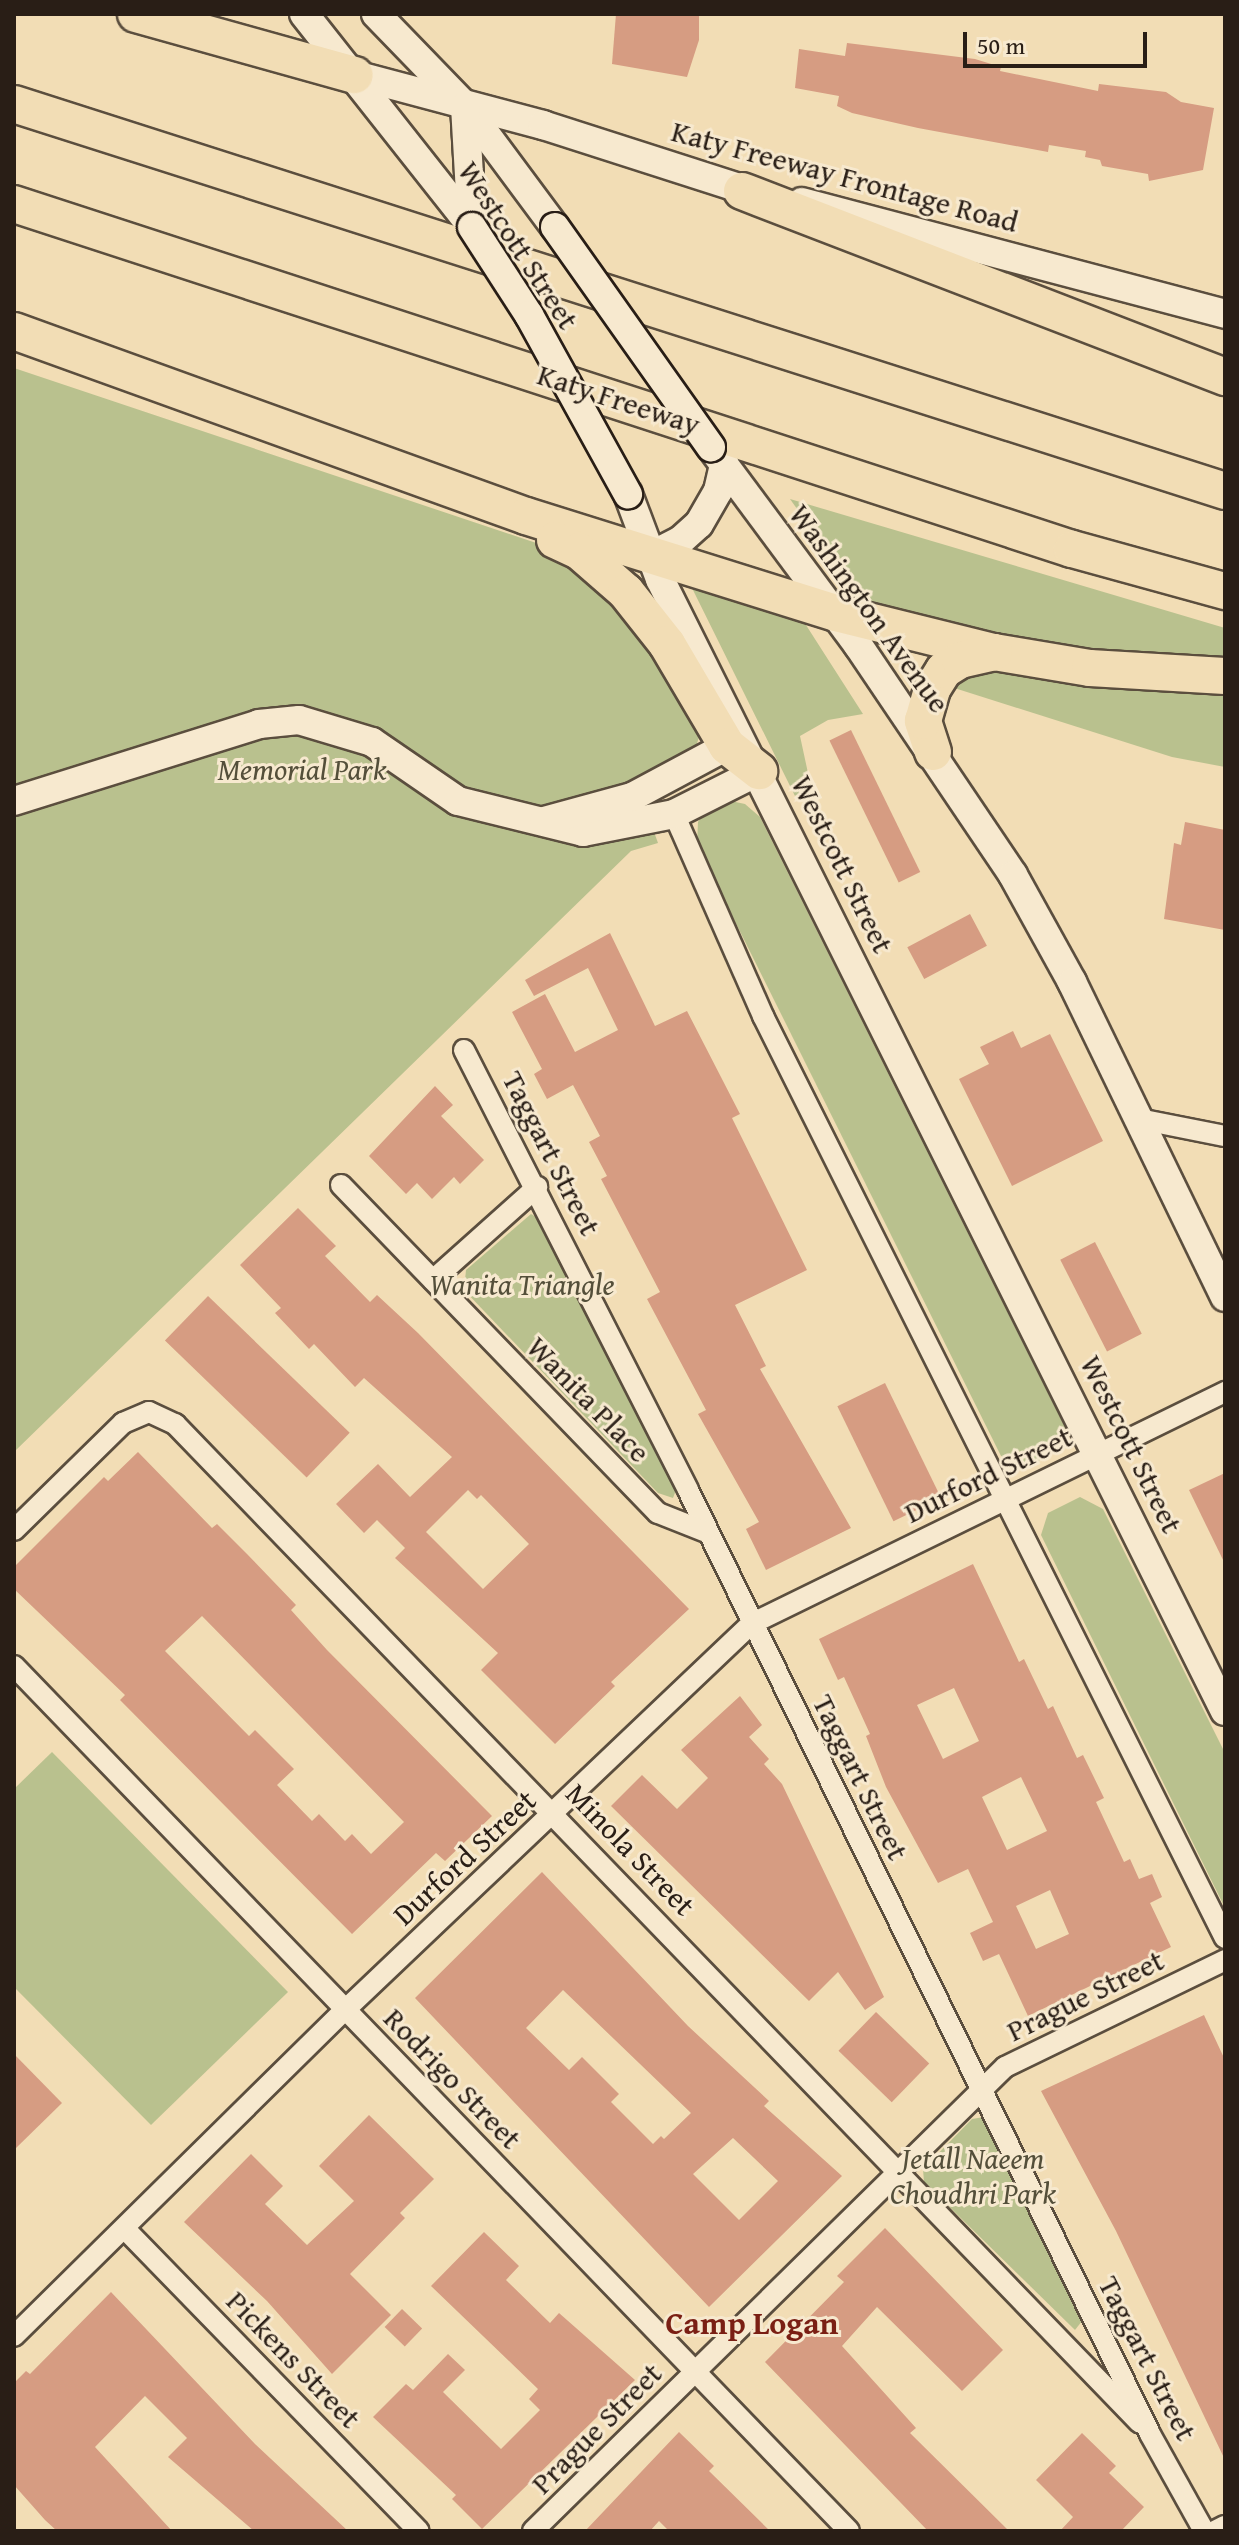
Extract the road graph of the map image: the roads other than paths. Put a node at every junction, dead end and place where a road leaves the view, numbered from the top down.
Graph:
1 (136, 14) edge
2 (304, 14) edge
3 (376, 14) edge
4 (355, 75) junction
5 (14, 104) edge
6 (465, 106) junction
7 (742, 191) junction
8 (14, 204) edge
9 (472, 227) junction
10 (1225, 314) edge
11 (14, 331) edge
12 (1225, 377) edge
13 (721, 478) junction
14 (1225, 491) edge
15 (526, 516) junction
16 (654, 554) junction
17 (1225, 591) edge
18 (836, 613) junction
19 (994, 652) junction
20 (1225, 676) edge
21 (727, 746) junction
22 (933, 752) junction
23 (759, 771) junction
24 (14, 801) edge
25 (674, 814) junction
26 (544, 821) junction
27 (464, 1050) dead end
28 (1139, 1119) junction
29 (1225, 1136) edge
30 (341, 1185) dead end
31 (537, 1187) junction
32 (433, 1280) junction
33 (1225, 1297) edge
34 (1225, 1392) edge
35 (1098, 1453) junction
36 (1003, 1501) junction
37 (14, 1530) edge
38 (706, 1532) junction
39 (751, 1624) junction
40 (14, 1666) edge
41 (1225, 1711) edge
42 (556, 1813) junction
43 (1225, 1938) edge
44 (1225, 1960) edge
45 (345, 2010) junction
46 (983, 2090) junction
47 (896, 2173) junction
48 (125, 2229) junction
49 (14, 2336) edge
50 (694, 2372) junction
51 (1150, 2434) junction
52 (1225, 2526) edge
53 (419, 2531) edge
54 (533, 2531) edge
55 (849, 2531) edge
56 (1204, 2531) edge
57 (1215, 2531) edge

1 - 4 highway
2 - 4 main road
3 - 6 main road, Washington Avenue
4 - 6 main road, Katy Freeway Frontage Road
4 - 9 main road, Westcott Street
5 - 14 highway
6 - 7 main road, Katy Freeway Frontage Road
6 - 9 main road
6 - 13 main road, Washington Avenue, bridge
7 - 10 main road, Katy Freeway Frontage Road
7 - 12 highway
8 - 17 highway, Katy Freeway
9 - 16 main road, Westcott Street, bridge
11 - 15 highway
13 - 16 main road
13 - 18 main road, Washington Avenue
15 - 16 highway
15 - 21 highway
16 - 18 highway
16 - 23 main road, Westcott Street
18 - 19 highway
18 - 22 main road, Washington Avenue
19 - 20 highway
19 - 22 highway
21 - 23 highway
21 - 26 main road
22 - 28 main road, Washington Avenue
23 - 25 main road
23 - 35 main road, Westcott Street
24 - 26 main road
25 - 26 main road
25 - 36 street
27 - 31 street, Taggart Street
28 - 29 street
28 - 33 main road, Washington Avenue
30 - 32 street, Wanita Place
31 - 32 street
31 - 38 street, Taggart Street
32 - 38 street, Wanita Place
34 - 35 street, Durford Street
35 - 36 street, Durford Street
35 - 41 main road, Westcott Street
36 - 39 street, Durford Street
36 - 43 street
37 - 42 street, Minola Street
38 - 39 street, Taggart Street
39 - 42 street, Durford Street
39 - 46 street, Taggart Street
40 - 45 street, Rodrigo Street
42 - 45 street, Durford Street
42 - 47 street, Minola Street
44 - 46 street, Prague Street
45 - 48 street, Durford Street
45 - 50 street, Rodrigo Street
46 - 47 street, Prague Street
46 - 51 street, Taggart Street
47 - 50 street, Prague Street
47 - 51 street, Minola Street
48 - 49 street, Durford Street
48 - 53 street, Pickens Street
50 - 54 street, Prague Street
50 - 55 street, Rodrigo Street
51 - 56 street, Taggart Street
52 - 57 street

